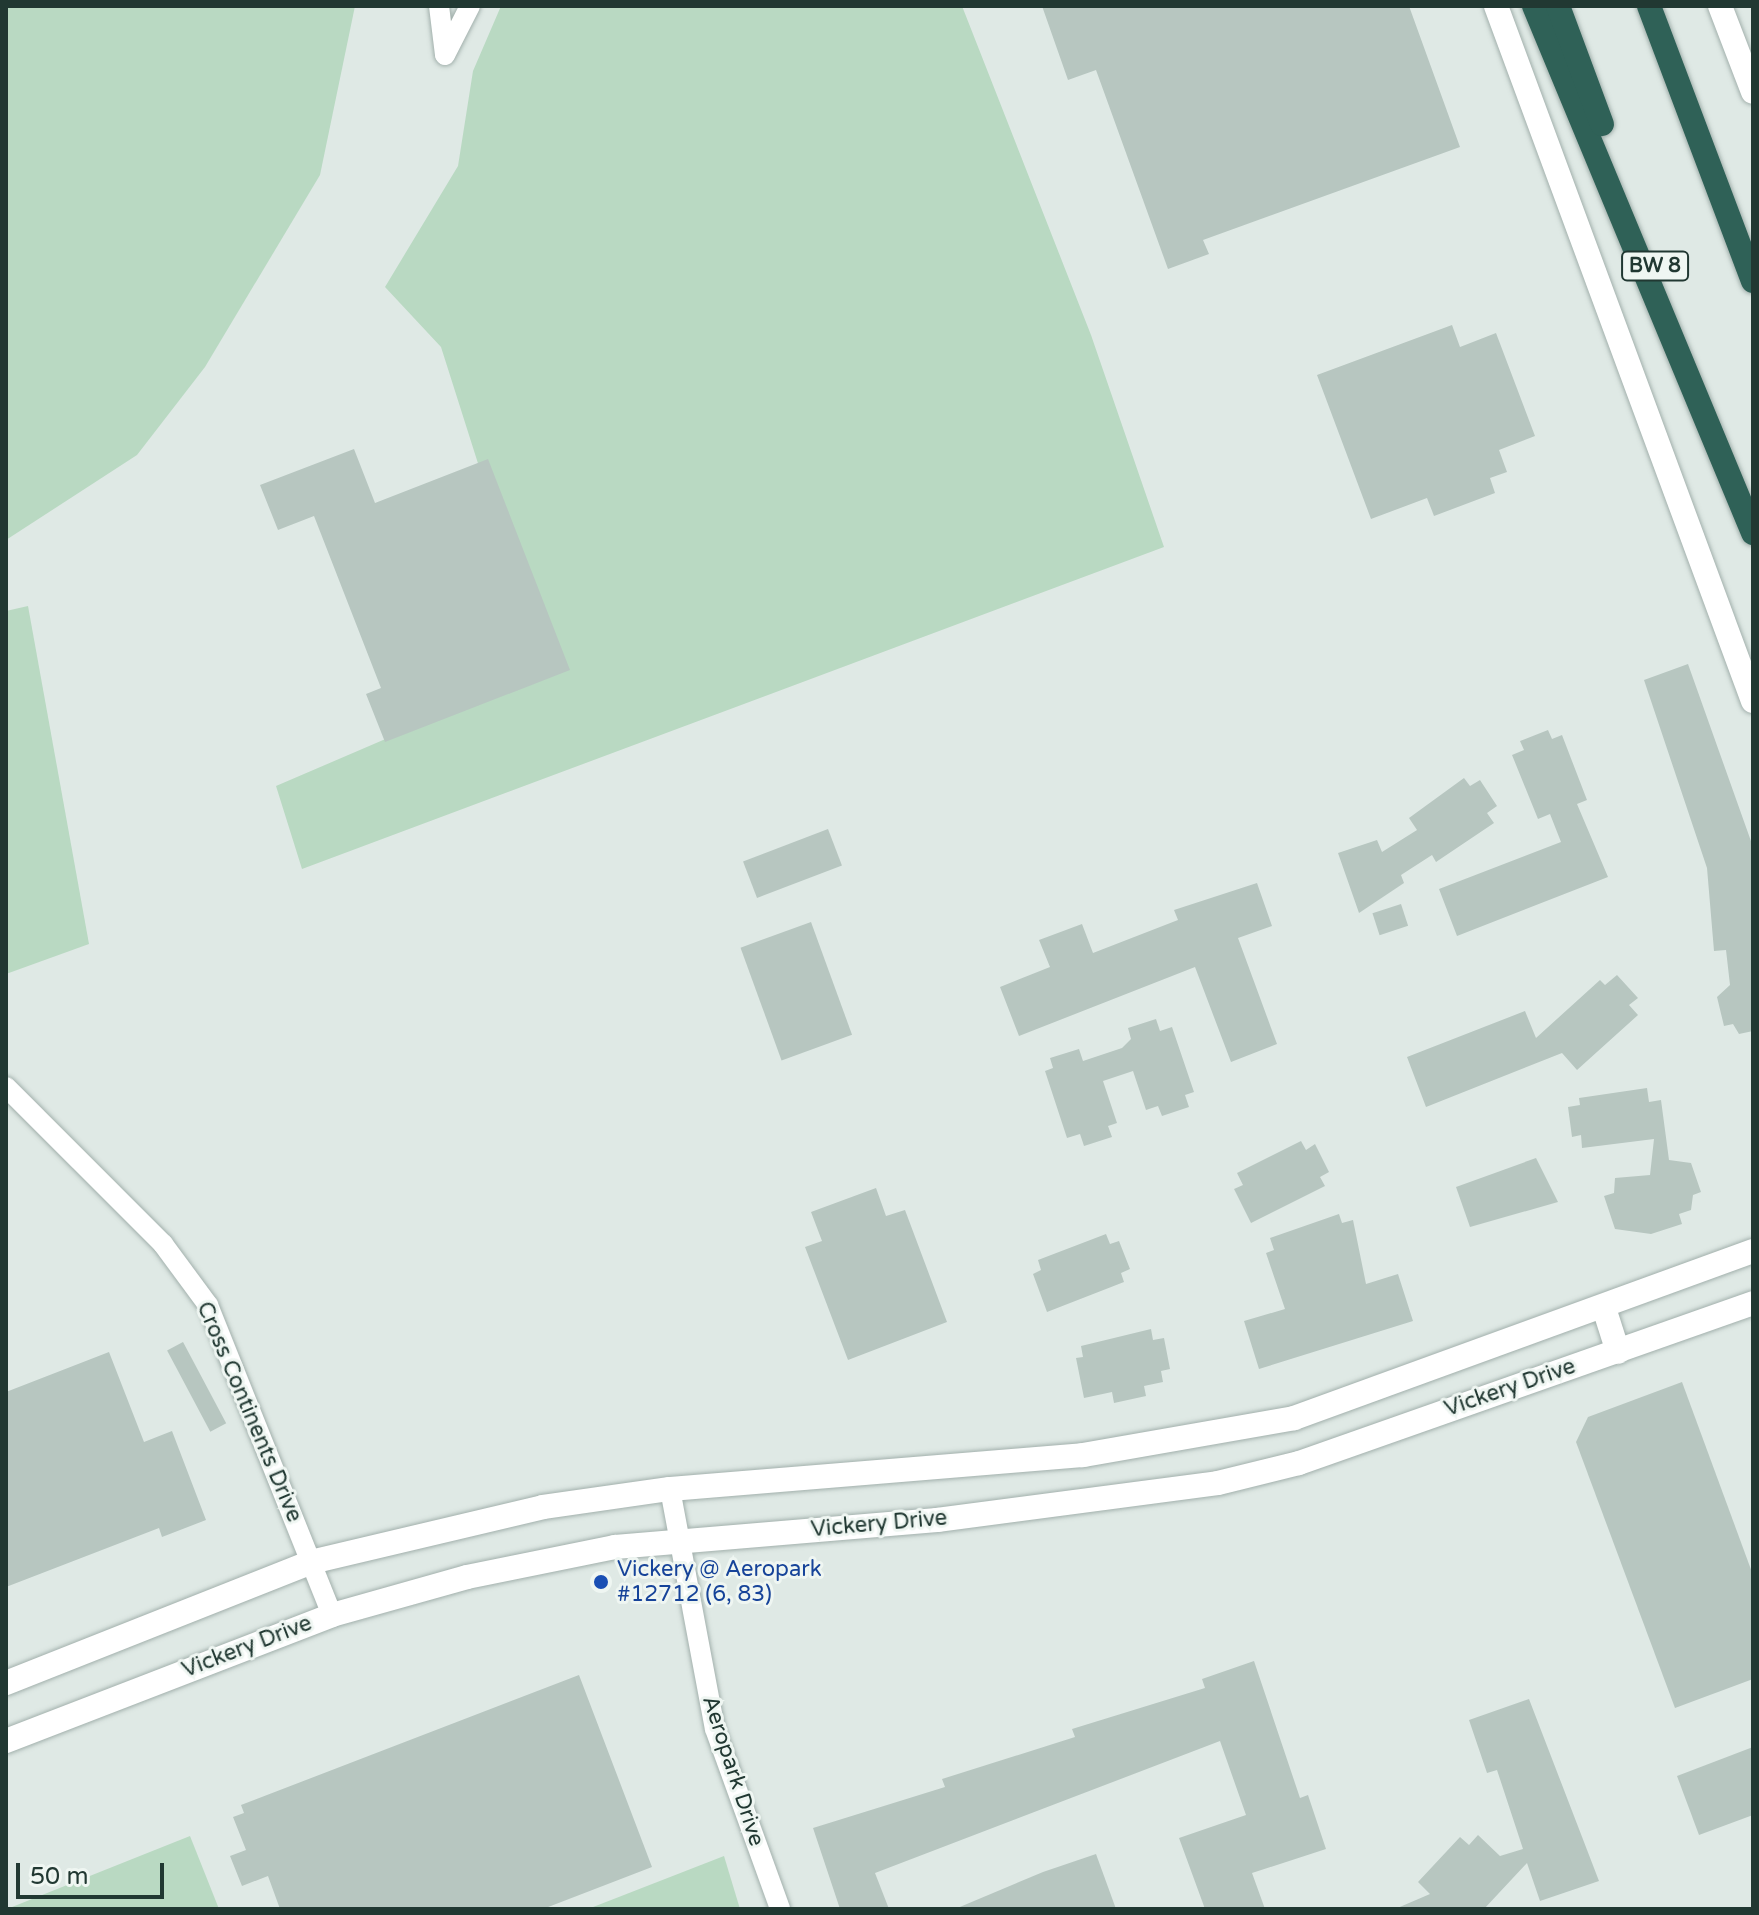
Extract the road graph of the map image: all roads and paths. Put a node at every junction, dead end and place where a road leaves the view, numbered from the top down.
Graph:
1 (439, 6) edge
2 (470, 6) edge
3 (1496, 6) edge
4 (1534, 6) edge
5 (1558, 6) edge
6 (1649, 6) edge
7 (1720, 6) edge
8 (1753, 92) edge
9 (1753, 281) edge
10 (1753, 526) edge
11 (1753, 533) edge
12 (1753, 701) edge
13 (6, 1087) edge
14 (1753, 1251) edge
15 (1753, 1303) edge
16 (1604, 1308) junction
17 (1618, 1352) junction
18 (1083, 1455) junction
19 (670, 1489) junction
20 (1087, 1498) junction
21 (677, 1541) junction
22 (311, 1562) junction
23 (332, 1615) junction
24 (6, 1683) edge
25 (6, 1741) edge
26 (780, 1909) edge

1 - 2 street
3 - 12 main road
4 - 11 highway
5 - 10 highway, BW 8
6 - 9 highway
7 - 8 main road
13 - 22 street, Cross Continents Drive
14 - 16 main road, Vickery Drive
15 - 17 main road, Vickery Drive
16 - 17 main road
16 - 18 main road, Vickery Drive
17 - 20 main road, Vickery Drive
18 - 19 main road, Vickery Drive
18 - 20 main road
19 - 21 street, Aeropark Drive
19 - 22 main road, Vickery Drive
20 - 21 main road, Vickery Drive
21 - 23 main road, Vickery Drive
21 - 26 street, Aeropark Drive
22 - 23 street, Cross Continents Drive
22 - 24 main road, Vickery Drive
23 - 25 main road, Vickery Drive

